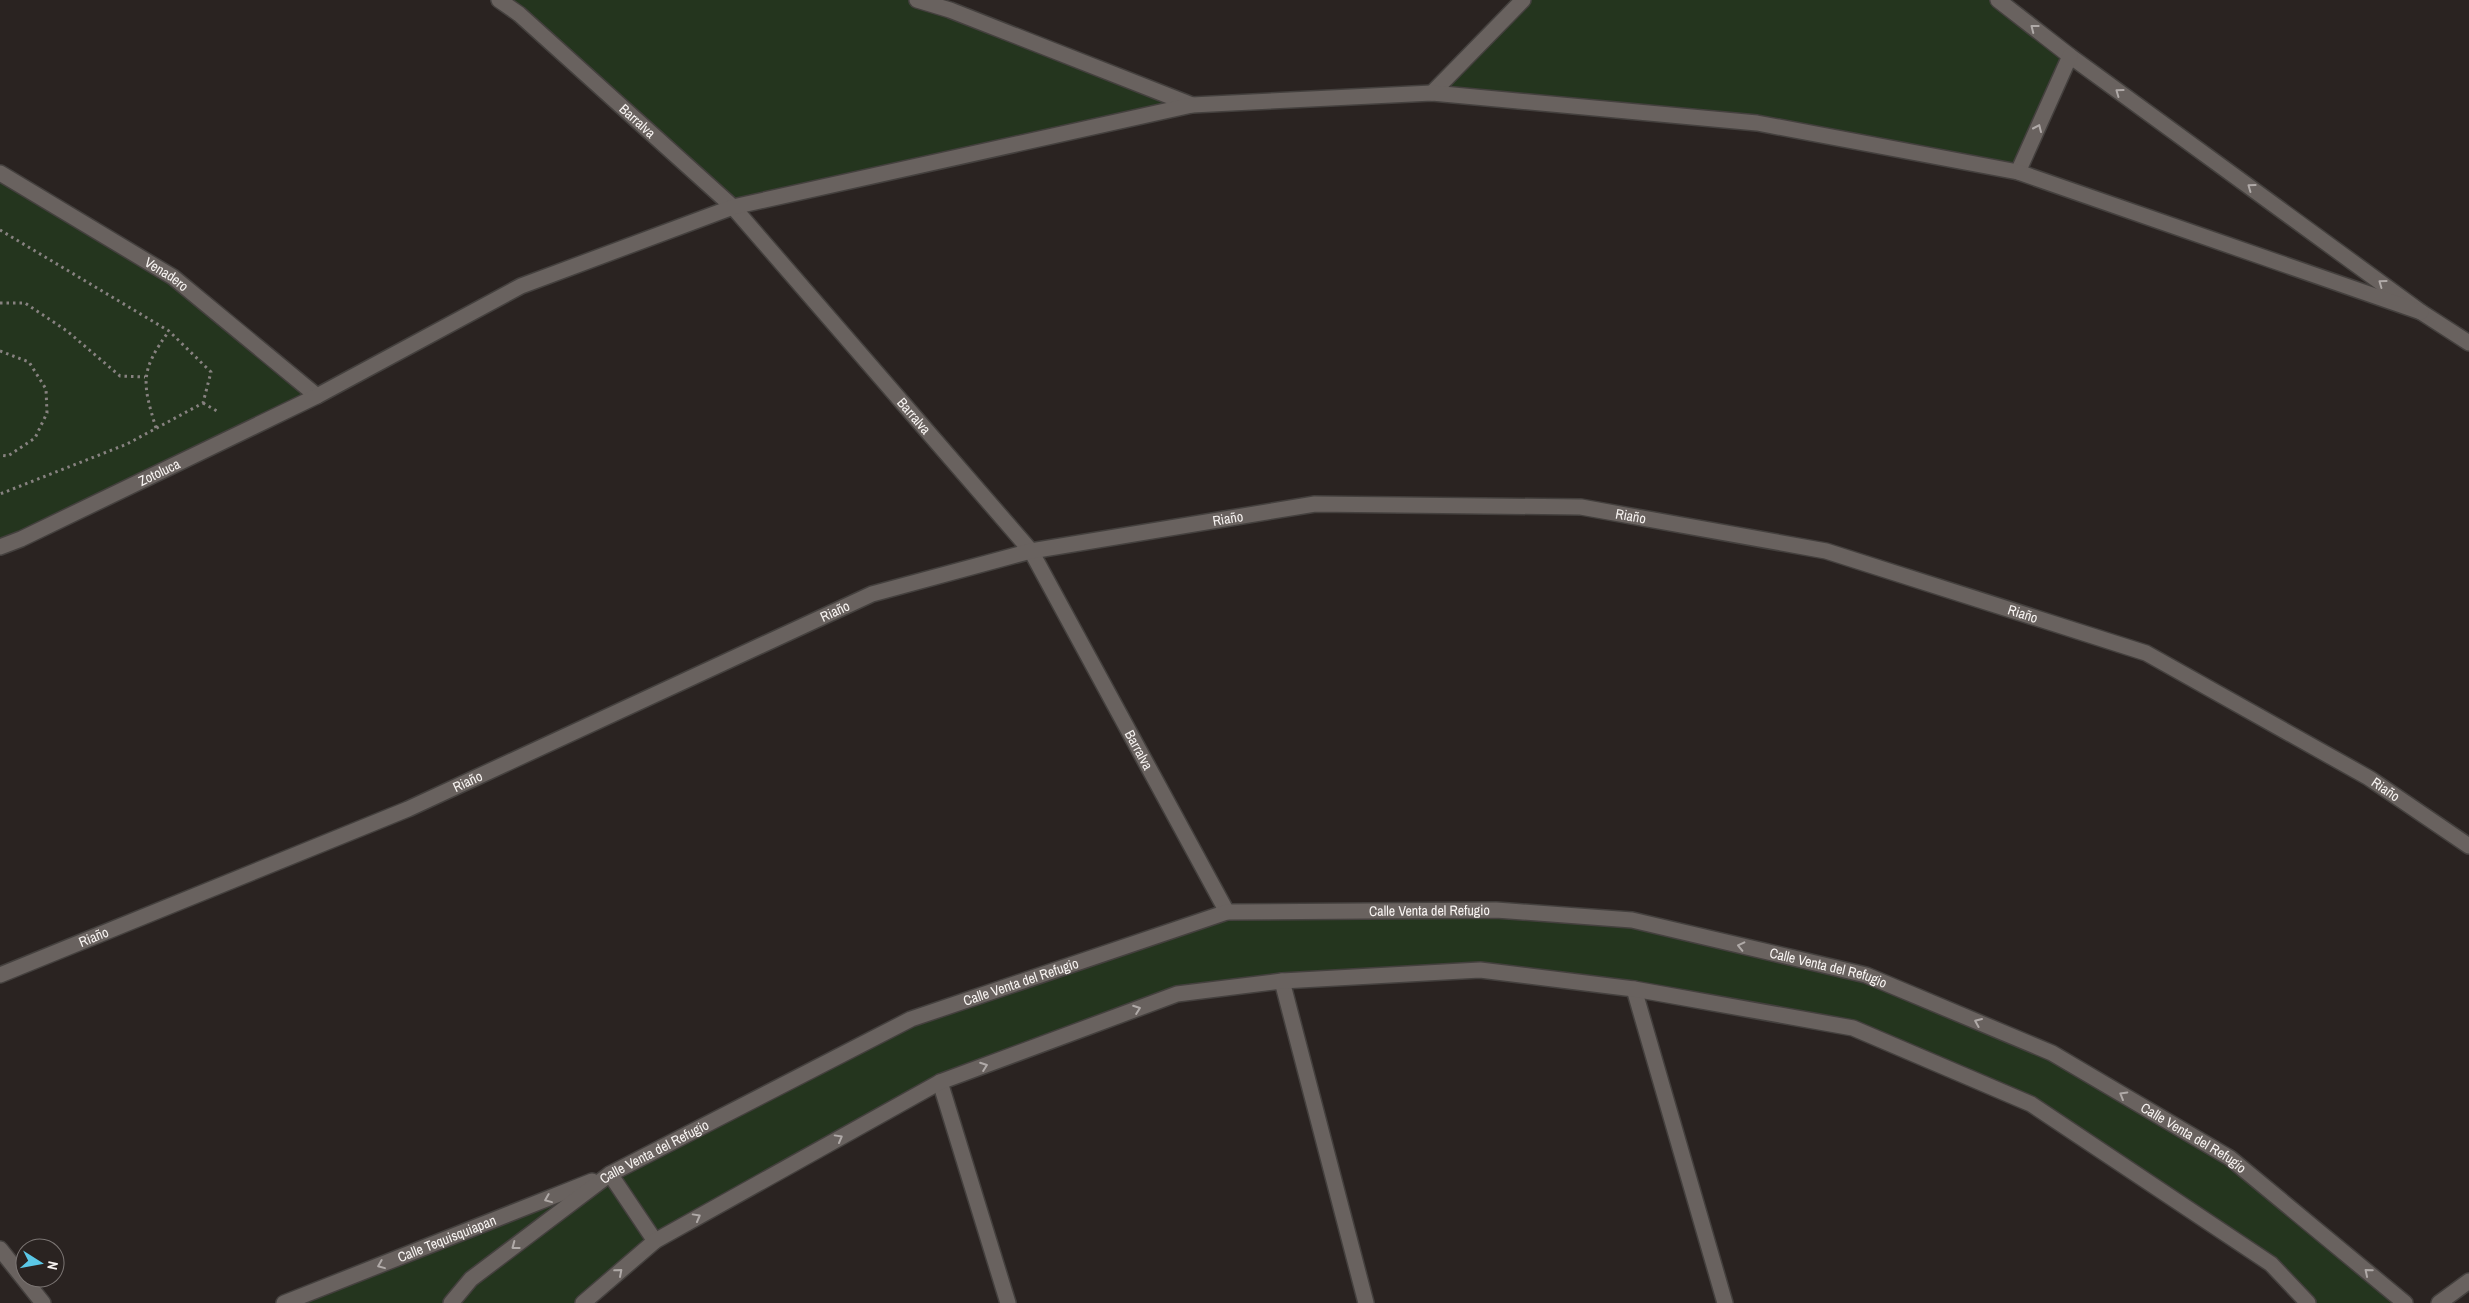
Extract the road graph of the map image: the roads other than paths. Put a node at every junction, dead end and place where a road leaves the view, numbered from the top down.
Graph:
1 (499, 0) edge
2 (917, 0) edge
3 (1523, 0) edge
4 (1998, 0) edge
5 (954, 5) edge
6 (522, 7) edge
7 (2070, 56) junction
8 (1432, 93) junction
9 (1192, 105) junction
10 (2018, 172) junction
11 (0, 173) edge
12 (733, 207) junction
13 (2421, 312) junction
14 (2469, 343) edge
15 (317, 396) junction
16 (0, 547) edge
17 (1031, 551) junction
18 (2469, 846) edge
19 (1227, 912) junction
20 (0, 975) edge
21 (1282, 981) junction
22 (1634, 989) junction
23 (940, 1082) junction
24 (610, 1174) junction
25 (655, 1241) junction
26 (0, 1249) edge
27 (2469, 1281) edge
28 (43, 1303) edge
29 (284, 1303) edge
30 (451, 1303) edge
31 (583, 1303) edge
32 (1008, 1303) edge
33 (1366, 1303) edge
34 (1725, 1303) edge
35 (2308, 1303) edge
36 (2405, 1303) edge
37 (2439, 1303) edge

1 - 6 street, Barralva
2 - 5 street
3 - 8 street
7 -> 4 street
5 - 9 street
6 - 12 street, Barralva
10 -> 7 street
13 -> 7 street
8 - 9 street
8 - 10 street
9 - 12 street, Zotoluca
10 - 13 street
11 - 15 street, Venadero
12 - 15 street, Zotoluca
12 - 17 street, Barralva
13 - 14 street
15 - 16 street, Zotoluca
17 - 18 street, Riaño
17 - 19 street, Barralva
17 - 20 street, Riaño
19 - 24 street, Calle Venta del Refugio
36 -> 19 street, Calle Venta del Refugio
21 - 22 street
23 -> 21 street
21 - 33 street
22 - 34 street
22 - 35 street
25 -> 23 street
23 - 32 street
24 - 25 street
24 -> 29 street, Calle Tequisquiapan
24 -> 30 street, Calle Venta del Refugio
31 -> 25 street
26 - 28 street
27 - 37 street

